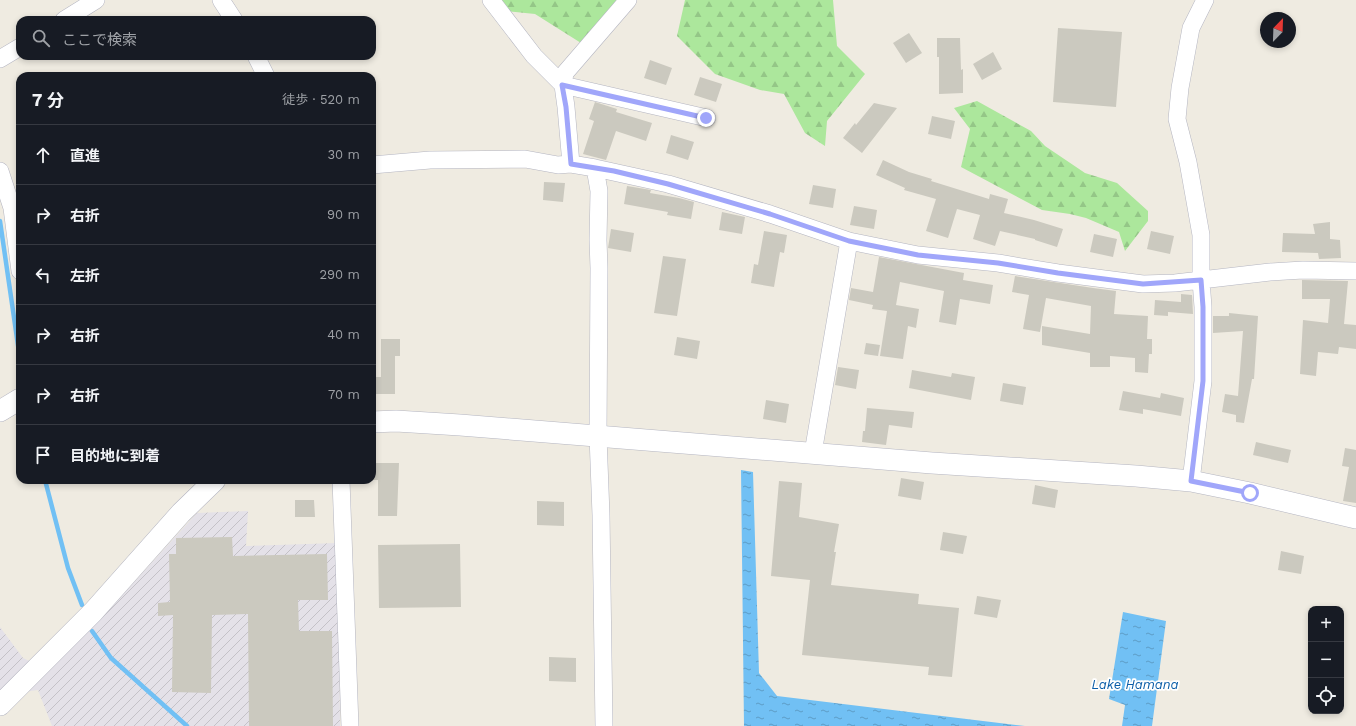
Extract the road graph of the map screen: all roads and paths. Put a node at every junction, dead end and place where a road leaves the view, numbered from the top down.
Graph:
1 (96, 0) edge
2 (221, 0) edge
3 (491, 0) edge
4 (628, 0) edge
5 (1205, 0) edge
6 (70, 16) edge
7 (231, 16) edge
8 (16, 49) edge
9 (0, 59) edge
10 (258, 60) edge
11 (264, 72) edge
12 (562, 85) junction
13 (706, 118) dead end
14 (571, 164) junction
15 (376, 165) edge
16 (595, 168) junction
17 (0, 171) edge
18 (16, 240) edge
19 (849, 241) junction
20 (1356, 271) edge
21 (1201, 280) junction
22 (16, 401) edge
23 (0, 411) edge
24 (376, 422) edge
25 (598, 436) junction
26 (813, 453) junction
27 (1191, 481) junction
28 (211, 484) edge
29 (341, 484) edge
30 (1356, 518) edge
31 (0, 706) edge
32 (350, 726) edge
33 (604, 726) edge

1 - 6 street
2 - 7 street
3 - 12 street
4 - 12 street
5 - 21 street
8 - 9 street
10 - 11 street
12 - 13 street
12 - 14 street
14 - 15 street
14 - 16 street
16 - 19 street
16 - 25 street
17 - 18 street
19 - 21 street
19 - 26 street
20 - 21 street
21 - 27 street
22 - 23 street
24 - 25 street
25 - 26 street
25 - 33 street
26 - 27 street
27 - 30 street
28 - 31 street
29 - 32 street

